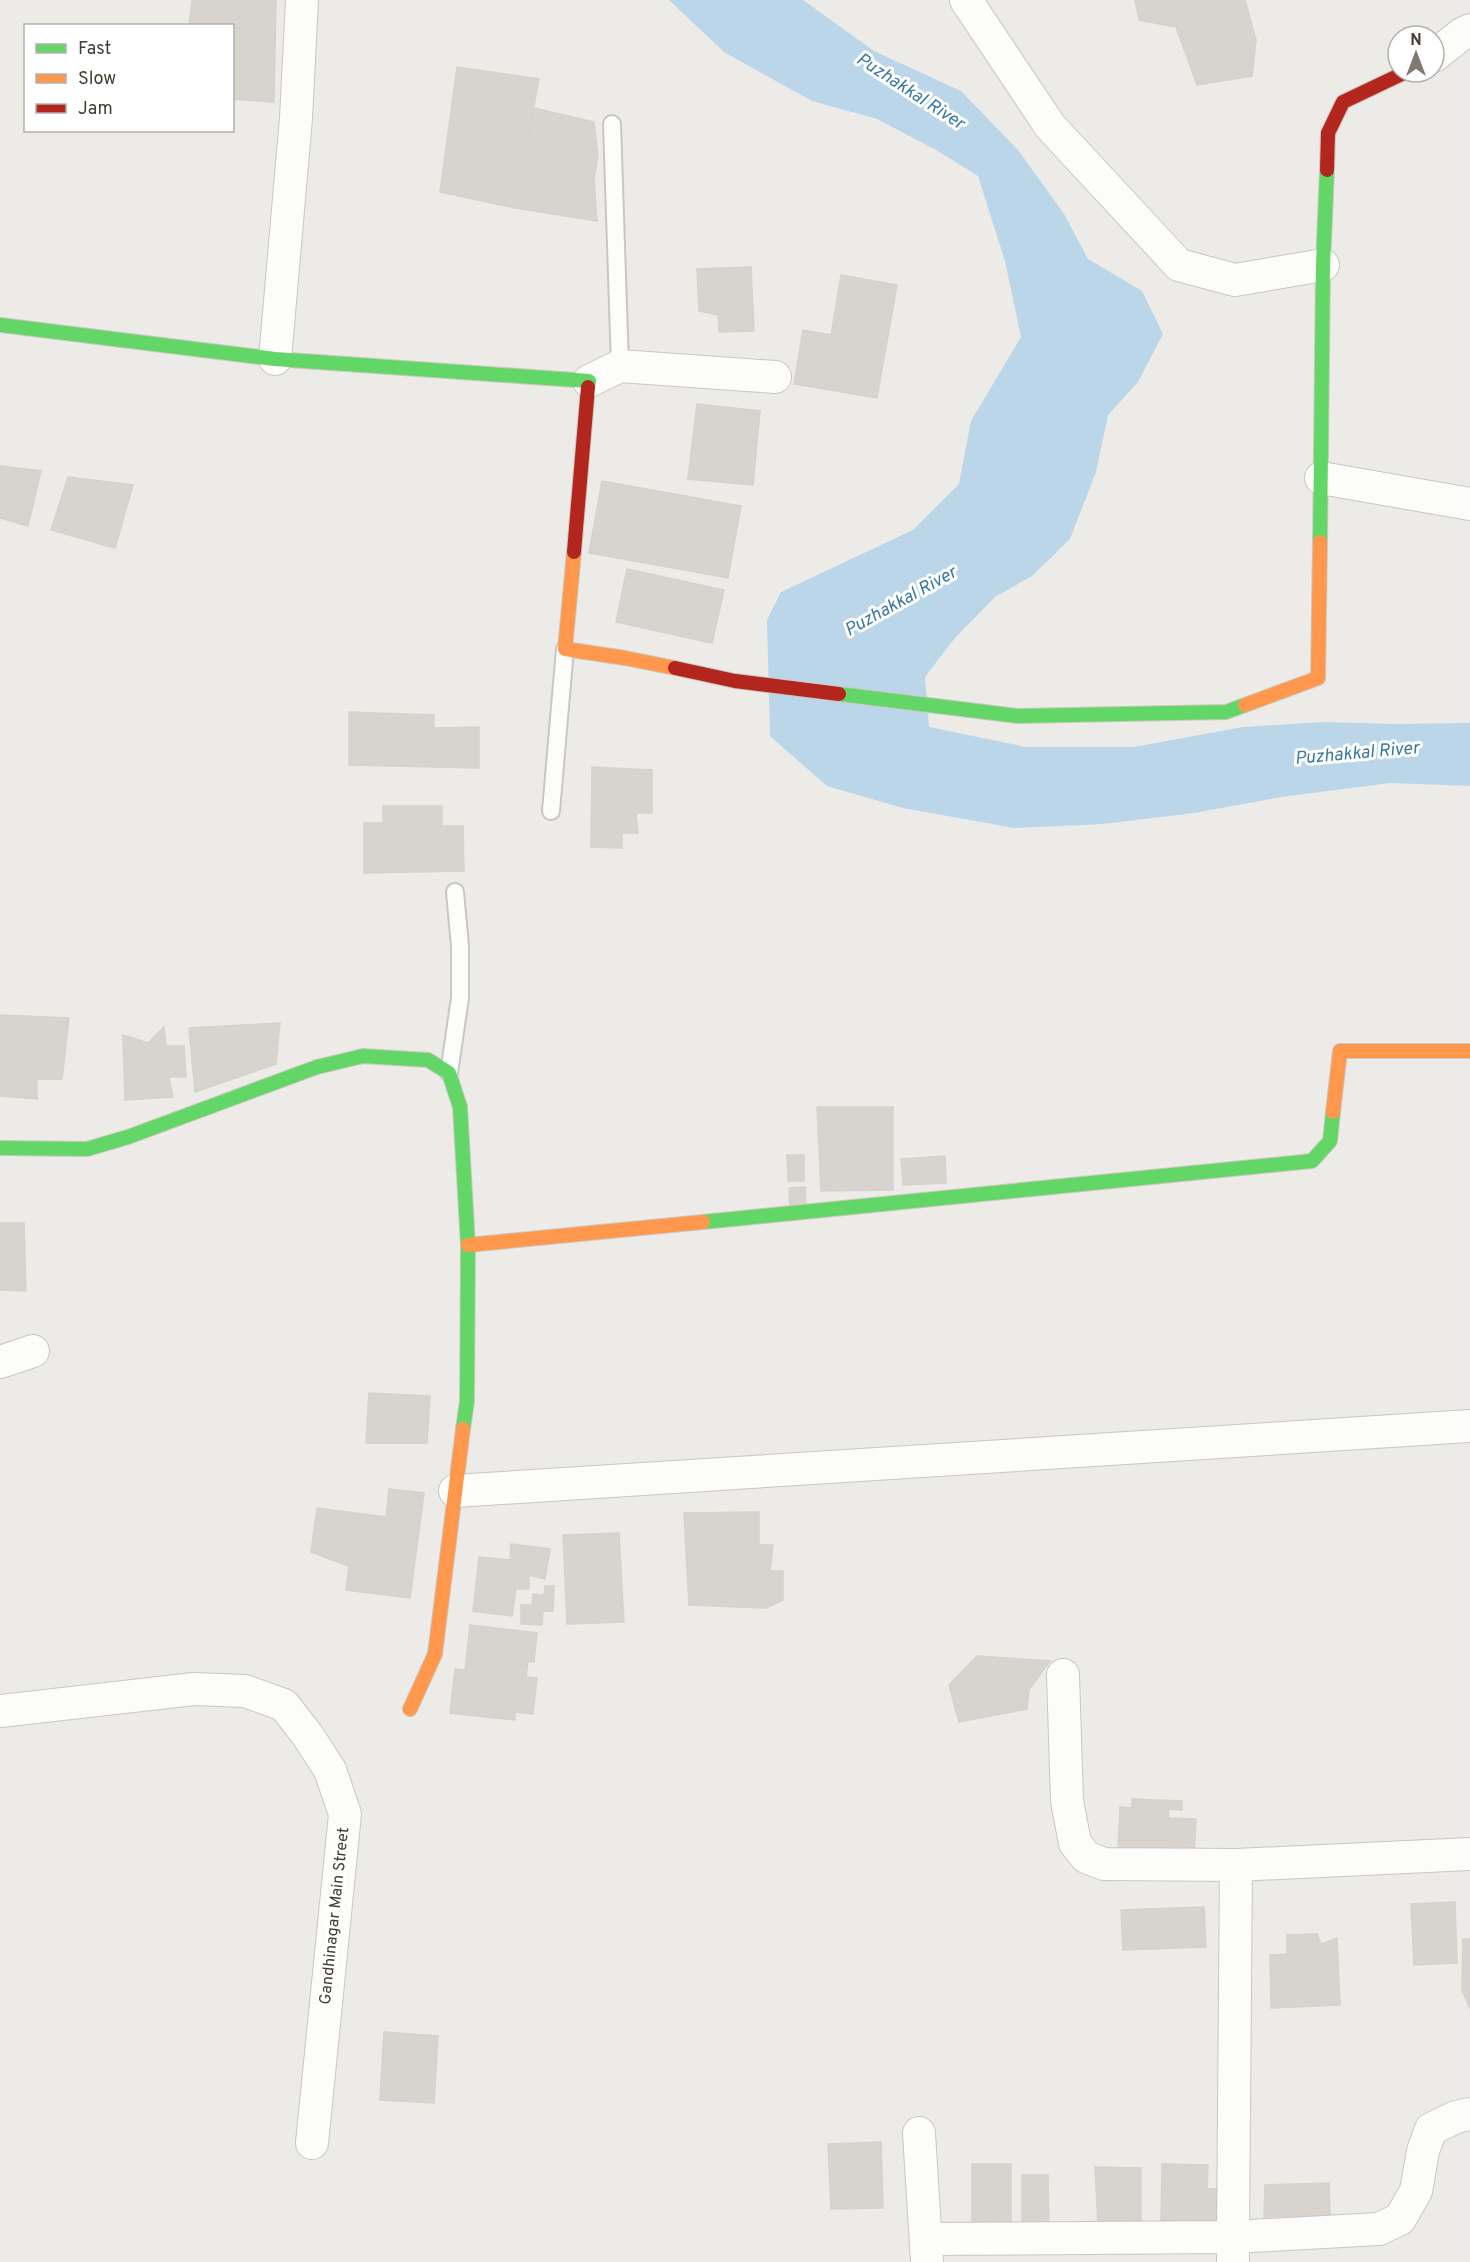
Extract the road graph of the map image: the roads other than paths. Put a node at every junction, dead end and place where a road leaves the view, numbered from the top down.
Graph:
1 (302, 0) edge
2 (966, 0) edge
3 (1470, 30) edge
4 (1446, 47) edge
5 (1386, 82) edge
6 (612, 124) dead end
7 (1323, 265) junction
8 (0, 325) edge
9 (275, 359) junction
10 (620, 366) junction
11 (775, 377) dead end
12 (589, 381) junction
13 (1321, 478) junction
14 (1470, 504) edge
15 (565, 649) junction
16 (551, 811) dead end
17 (455, 892) dead end
18 (1470, 1051) edge
19 (449, 1073) junction
20 (0, 1148) edge
21 (468, 1245) junction
22 (33, 1351) dead end
23 (0, 1362) edge
24 (1470, 1426) edge
25 (455, 1491) junction
26 (1063, 1675) dead end
27 (410, 1709) dead end
28 (0, 1711) edge
29 (1470, 1854) edge
30 (1236, 1865) junction
31 (1470, 2114) edge
32 (919, 2133) dead end
33 (312, 2143) dead end
34 (1233, 2249) edge
35 (926, 2250) edge

1 - 9 street
2 - 7 street
3 - 4 street
5 - 7 street
6 - 10 lane
7 - 13 street
8 - 9 street
9 - 12 street
10 - 11 street
10 - 12 street
12 - 15 street
13 - 14 street
13 - 15 street
15 - 16 lane
17 - 19 lane
18 - 21 street
19 - 20 street
19 - 21 street
21 - 25 street
22 - 23 street
24 - 25 street
25 - 27 street
26 - 30 street
28 - 33 street, Gandhinagar Main Street
29 - 30 street
30 - 34 street
31 - 34 street
32 - 35 street
34 - 35 street

